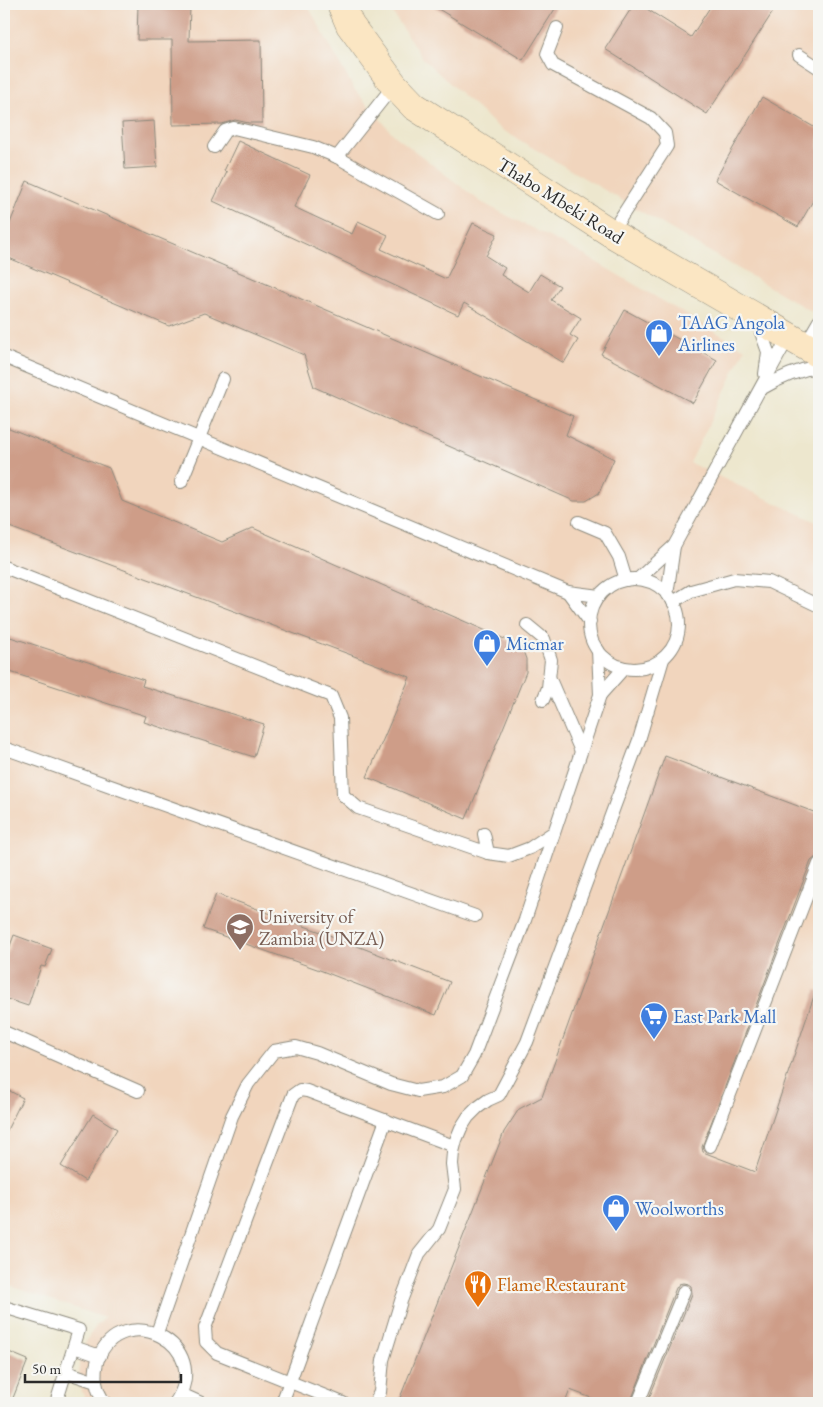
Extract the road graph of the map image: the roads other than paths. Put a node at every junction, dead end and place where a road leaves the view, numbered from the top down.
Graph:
1 (341, 4) edge
2 (557, 28) dead end
3 (799, 55) dead end
4 (819, 68) edge
5 (394, 84) junction
6 (214, 147) dead end
7 (337, 157) junction
8 (438, 214) dead end
9 (611, 233) junction
10 (755, 315) junction
11 (819, 321) edge
12 (808, 350) edge
13 (4, 357) edge
14 (222, 379) dead end
15 (759, 391) junction
16 (199, 438) junction
17 (181, 482) dead end
18 (579, 522) dead end
19 (674, 546) junction
20 (4, 567) edge
21 (632, 580) junction
22 (568, 592) junction
23 (599, 596) junction
24 (670, 599) junction
25 (819, 606) edge
26 (590, 622) junction
27 (526, 625) dead end
28 (598, 650) junction
29 (663, 659) junction
30 (624, 668) junction
31 (549, 677) junction
32 (600, 695) junction
33 (543, 700) dead end
34 (4, 748) edge
35 (581, 751) junction
36 (554, 832) junction
37 (484, 834) dead end
38 (488, 853) junction
39 (819, 864) edge
40 (474, 916) dead end
41 (4, 1032) edge
42 (138, 1091) dead end
43 (386, 1120) junction
44 (454, 1146) junction
45 (710, 1146) dead end
46 (684, 1291) dead end
47 (4, 1307) edge
48 (156, 1333) junction
49 (74, 1347) junction
50 (100, 1356) junction
51 (66, 1372) junction
52 (96, 1382) junction
53 (290, 1382) junction
54 (178, 1399) edge
55 (56, 1403) edge
56 (106, 1403) edge
57 (201, 1403) edge
58 (282, 1403) edge
59 (343, 1403) edge
60 (375, 1403) edge
61 (638, 1403) edge

1 - 5 main road, Thabo Mbeki Road
2 - 9 lane
3 - 4 lane
5 - 7 lane
5 - 9 main road, Thabo Mbeki Road
6 - 7 lane
7 - 8 lane
9 - 10 main road, Thabo Mbeki Road
10 - 12 main road, Thabo Mbeki Road
10 - 15 lane
11 - 12 lane
12 - 15 lane
12 - 15 lane
13 - 16 lane
14 - 16 lane
15 - 19 lane
16 - 17 lane
16 - 22 lane
18 - 21 lane
19 - 21 lane
19 - 24 lane
20 - 38 lane
21 - 23 lane
21 - 24 lane
22 - 23 lane
22 - 26 lane
23 - 26 lane
24 - 25 lane
24 - 29 lane
26 - 28 lane
27 - 31 lane
28 - 30 lane
28 - 32 lane
29 - 30 lane
29 - 44 lane
30 - 32 lane
31 - 33 lane
31 - 35 lane
32 - 35 lane
34 - 40 lane
35 - 36 lane
36 - 38 lane
36 - 48 lane
37 - 38 lane
39 - 45 lane
41 - 42 lane
43 - 44 lane
43 - 53 lane
43 - 53 lane
44 - 60 lane
46 - 61 lane
47 - 49 lane
48 - 50 lane
48 - 54 lane
49 - 50 lane
49 - 51 lane
50 - 52 lane
51 - 52 lane
51 - 55 lane
52 - 56 lane
53 - 58 lane
53 - 59 lane
54 - 57 lane

